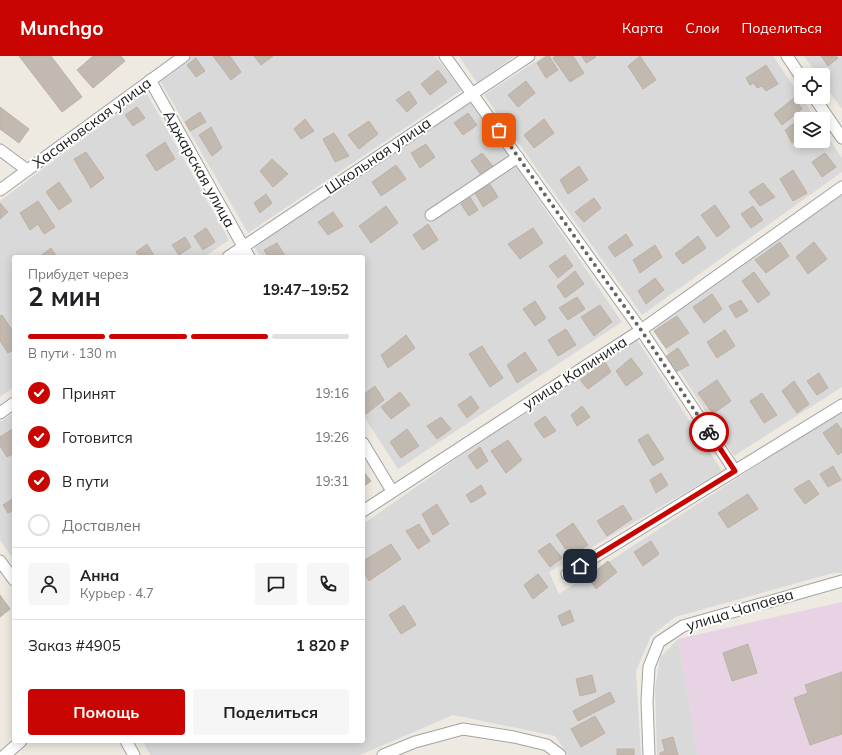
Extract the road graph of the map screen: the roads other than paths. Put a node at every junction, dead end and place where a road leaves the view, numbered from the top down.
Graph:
1 (184, 56) edge
2 (445, 56) edge
3 (528, 56) edge
4 (786, 56) edge
5 (795, 68) edge
6 (150, 80) junction
7 (473, 93) junction
8 (819, 104) edge
9 (842, 138) edge
10 (0, 150) edge
11 (518, 157) junction
12 (27, 170) junction
13 (842, 187) edge
14 (0, 190) edge
15 (431, 214) dead end
16 (242, 247) junction
17 (231, 255) edge
18 (248, 255) edge
19 (641, 330) junction
20 (12, 404) edge
21 (842, 405) edge
22 (0, 413) edge
23 (365, 446) edge
24 (735, 471) junction
25 (392, 491) junction
26 (365, 510) edge
27 (0, 561) edge
28 (567, 574) dead end
29 (12, 577) edge
30 (842, 581) edge
31 (19, 743) edge
32 (127, 743) edge
33 (5, 755) edge
34 (134, 755) edge
35 (383, 755) edge
36 (560, 755) edge
37 (650, 755) edge

1 - 6 street, Хасановская улица
2 - 7 street
3 - 7 street, Школьная улица
4 - 5 street
6 - 12 street, Хасановская улица
6 - 16 street, Аджарская улица
7 - 11 street
7 - 16 street, Школьная улица
8 - 9 street
10 - 12 street
11 - 15 street
11 - 19 street
12 - 14 street, Хасановская улица
13 - 19 street, улица Калинина
16 - 17 street, Школьная улица
16 - 18 street, Аджарская улица
19 - 24 street
19 - 25 street, улица Калинина
20 - 22 street
21 - 24 street
23 - 25 street
24 - 28 street
25 - 26 street, улица Калинина
27 - 29 street
30 - 37 street, улица Чапаева
31 - 33 street
32 - 34 street
35 - 36 street

